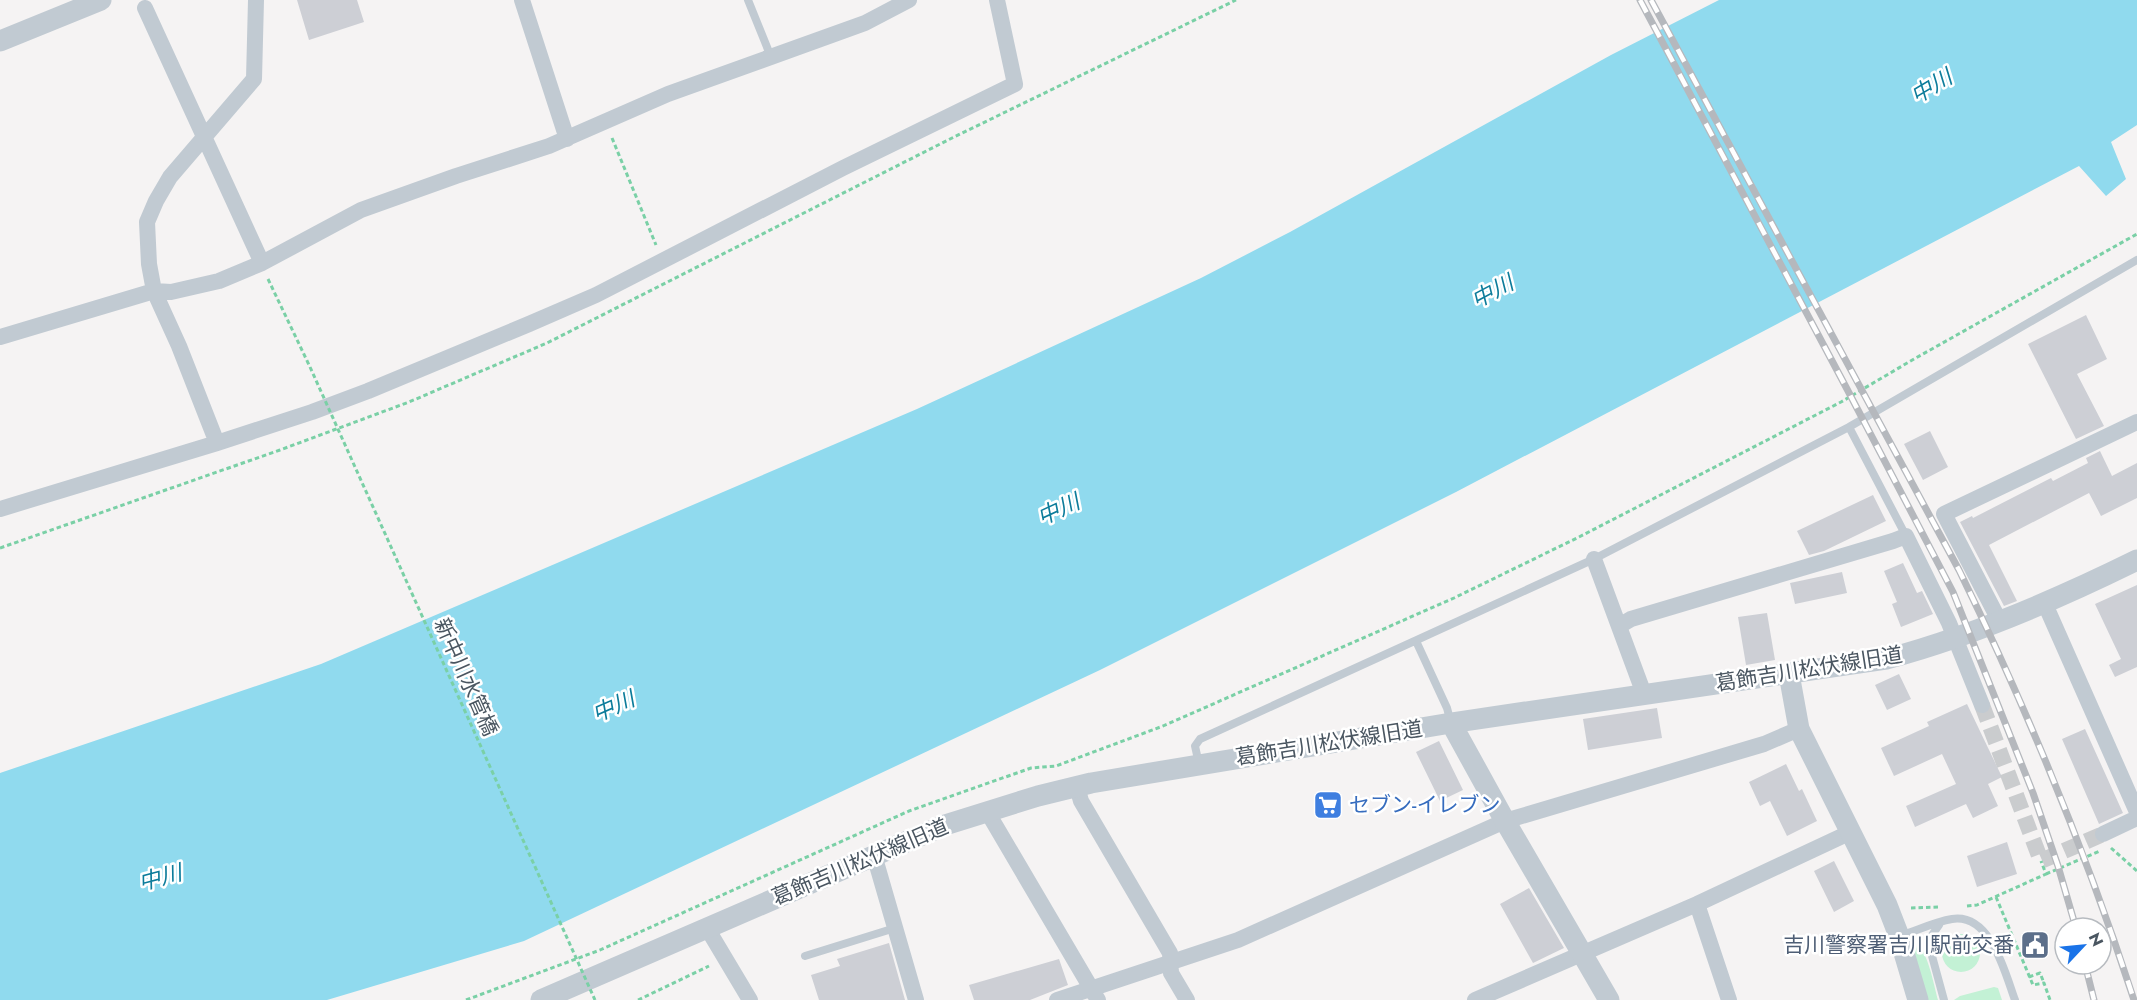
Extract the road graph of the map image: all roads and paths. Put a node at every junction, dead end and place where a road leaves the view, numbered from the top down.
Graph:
1 (101, 0) edge
2 (256, 0) edge
3 (522, 0) edge
4 (748, 0) edge
5 (909, 0) edge
6 (997, 0) edge
7 (1236, 0) edge
8 (77, 5) edge
9 (145, 8) dead end
10 (0, 41) edge
11 (771, 57) junction
12 (1106, 64) dead end
13 (605, 122) junction
14 (203, 138) junction
15 (567, 139) junction
16 (2137, 234) edge
17 (2137, 260) edge
18 (663, 261) junction
19 (264, 270) junction
20 (154, 291) junction
21 (0, 337) edge
22 (2137, 422) edge
23 (1849, 427) junction
24 (217, 443) junction
25 (224, 469) dead end
26 (0, 509) edge
27 (1906, 536) junction
28 (0, 548) edge
29 (1594, 559) junction
30 (2137, 560) edge
31 (2045, 604) junction
32 (2000, 622) junction
33 (1619, 626) junction
34 (1956, 638) junction
35 (1416, 641) junction
36 (1790, 674) junction
37 (1644, 694) junction
38 (1983, 705) tunnel mouth
39 (1451, 723) junction
40 (1799, 729) junction
41 (1200, 765) junction
42 (1077, 787) junction
43 (2137, 812) edge
44 (988, 813) junction
45 (2137, 818) edge
46 (1504, 820) junction
47 (1851, 832) junction
48 (2103, 834) tunnel mouth
49 (874, 855) junction
50 (2041, 861) dead end
51 (2137, 871) edge
52 (2046, 874) junction
53 (1996, 897) junction
54 (1696, 904) junction
55 (1966, 906) dead end
56 (1944, 907) dead end
57 (1911, 908) dead end
58 (1942, 922) junction
59 (707, 928) junction
60 (895, 928) junction
61 (1899, 936) junction
62 (1582, 954) junction
63 (805, 956) dead end
64 (1171, 963) junction
65 (694, 973) dead end
66 (2029, 977) junction
67 (2044, 982) junction
68 (1095, 995) edge
69 (466, 1000) edge
70 (542, 1000) edge
71 (595, 1000) edge
72 (638, 1000) edge
73 (750, 1000) edge
74 (916, 1000) edge
75 (1057, 1000) edge
76 (1187, 1000) edge
77 (1475, 1000) edge
78 (1609, 1000) edge
79 (1729, 1000) edge
80 (1918, 1000) edge
81 (1944, 1000) edge
82 (2015, 1000) edge
83 (2050, 1000) edge

1 - 8 street
2 - 14 street
3 - 15 street
4 - 11 lane
5 - 11 street
6 - 18 street
7 - 12 path
8 - 10 street
9 - 14 street
11 - 13 street
13 - 15 street
13 - 18 path
14 - 19 street
14 - 20 street
15 - 19 street
16 - 69 path
17 - 23 lane
18 - 24 street
19 - 20 street
19 - 71 path, 新中川水管橋, bridge
20 - 21 street
20 - 24 street
22 - 32 street
23 - 27 lane
23 - 29 lane
24 - 26 street
25 - 28 path
27 - 33 street
27 - 34 street
29 - 33 street
29 - 35 lane
30 - 31 street, 葛飾吉川松伏線旧道
31 - 32 street, 葛飾吉川松伏線旧道
31 - 43 street
32 - 34 street, 葛飾吉川松伏線旧道
33 - 37 street
34 - 36 street, 葛飾吉川松伏線旧道
34 - 38 street
35 - 39 lane
35 - 41 lane
36 - 37 street, 葛飾吉川松伏線旧道
36 - 40 street
37 - 39 street, 葛飾吉川松伏線旧道
39 - 41 street, 葛飾吉川松伏線旧道
39 - 46 street
40 - 46 street
40 - 47 street
41 - 42 street, 葛飾吉川松伏線旧道
42 - 44 street, 葛飾吉川松伏線旧道
42 - 64 street
44 - 49 street, 葛飾吉川松伏線旧道
44 - 68 street
45 - 48 street
46 - 62 street
46 - 64 street
47 - 54 street
47 - 61 street
49 - 59 street, 葛飾吉川松伏線旧道
49 - 60 street
50 - 52 path
51 - 52 path
52 - 53 path
53 - 55 path
53 - 66 path
54 - 62 street
54 - 79 street
56 - 57 path
58 - 61 lane
58 - 81 lane
58 - 82 lane
59 - 70 street, 葛飾吉川松伏線旧道
59 - 73 street
60 - 63 lane
60 - 74 street
61 - 80 street
62 - 77 street
62 - 78 street
64 - 68 street
64 - 76 street
65 - 72 path
66 - 67 path
66 - 67 path
67 - 83 path
68 - 75 street

